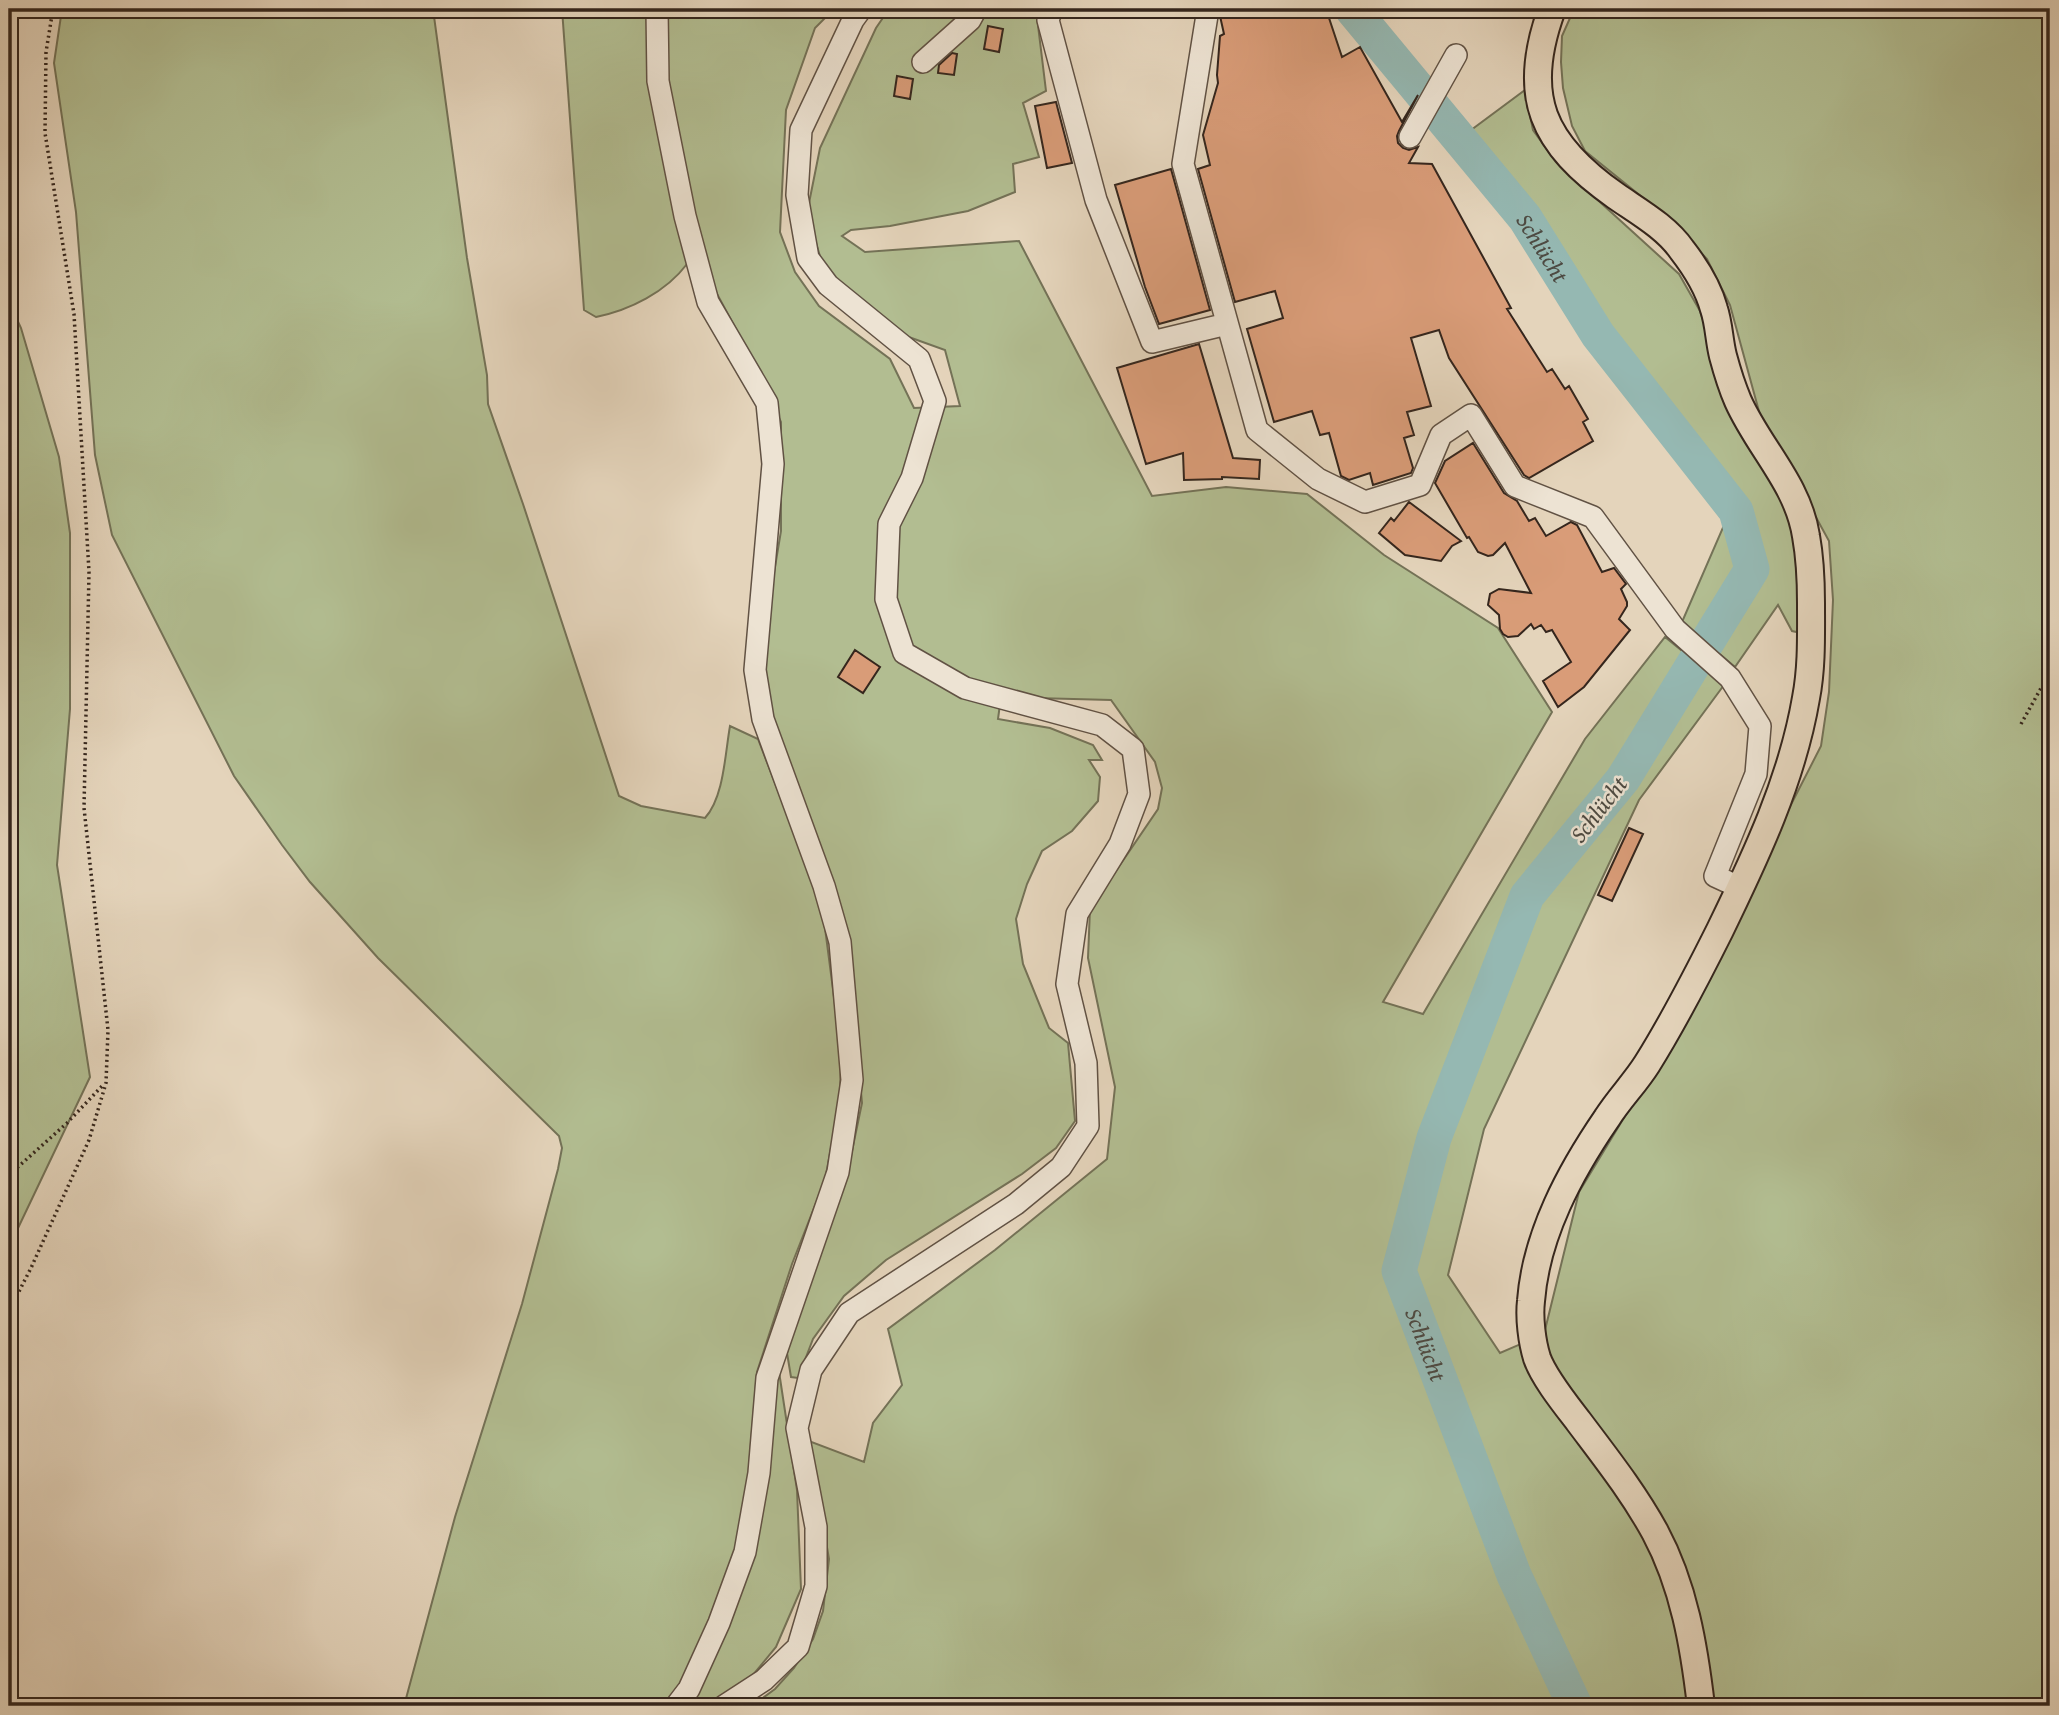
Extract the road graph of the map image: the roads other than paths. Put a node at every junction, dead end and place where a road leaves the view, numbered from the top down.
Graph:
1 (657, 9) edge
2 (861, 9) edge
3 (976, 9) edge
4 (1052, 9) edge
5 (1209, 9) edge
6 (1552, 9) edge
7 (1456, 55) dead end
8 (923, 62) dead end
9 (1410, 137) dead end
10 (1227, 324) junction
11 (1741, 888) junction
12 (676, 1706) edge
13 (724, 1706) edge
14 (1700, 1706) edge

1 - 12 street
2 - 13 street
3 - 8 street
4 - 10 street
5 - 10 street
6 - 11 main road
7 - 9 street
10 - 11 street
11 - 14 main road

